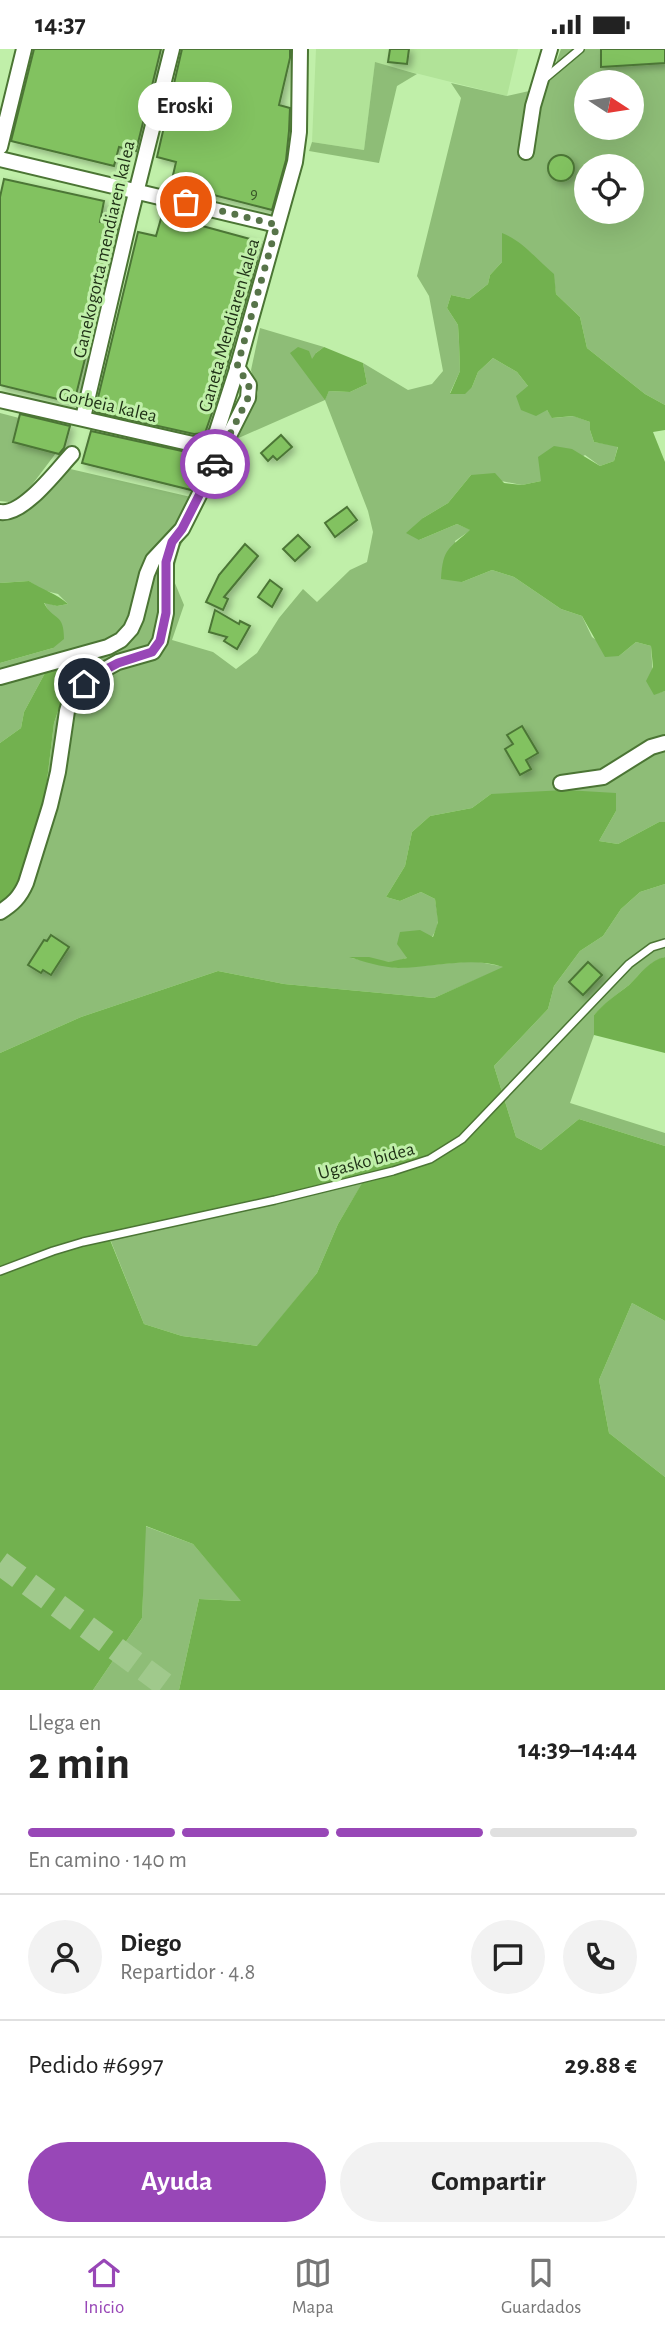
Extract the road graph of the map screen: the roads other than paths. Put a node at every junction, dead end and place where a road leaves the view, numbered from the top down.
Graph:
1 (24, 49) edge
2 (172, 49) edge
3 (300, 49) edge
4 (550, 49) edge
5 (580, 49) edge
6 (538, 84) junction
7 (0, 147) edge
8 (526, 152) dead end
9 (0, 159) edge
10 (136, 190) junction
11 (277, 225) junction
12 (237, 367) junction
13 (0, 400) edge
14 (83, 418) junction
15 (208, 444) joint
16 (72, 454) dead end
17 (0, 512) edge
18 (172, 542) junction
19 (0, 677) edge
20 (665, 743) edge
21 (561, 783) dead end
22 (0, 912) edge
23 (665, 943) edge
24 (0, 1271) edge

1 - 7 street
2 - 10 street, Ganekogorta mendiaren kalea
3 - 11 street, Ganeta Mendiaren kalea
4 - 6 street
5 - 6 lane
6 - 8 street
9 - 10 street
10 - 11 street
10 - 14 street, Ganekogorta mendiaren kalea
11 - 12 street, Ganeta Mendiaren kalea
12 - 15 street, Ganeta Mendiaren kalea
12 - 18 street
13 - 14 street, Gorbeia kalea
14 - 15 street, Gorbeia kalea
16 - 17 street
18 - 19 street
18 - 22 street
20 - 21 street
23 - 24 lane, Ugasko bidea

